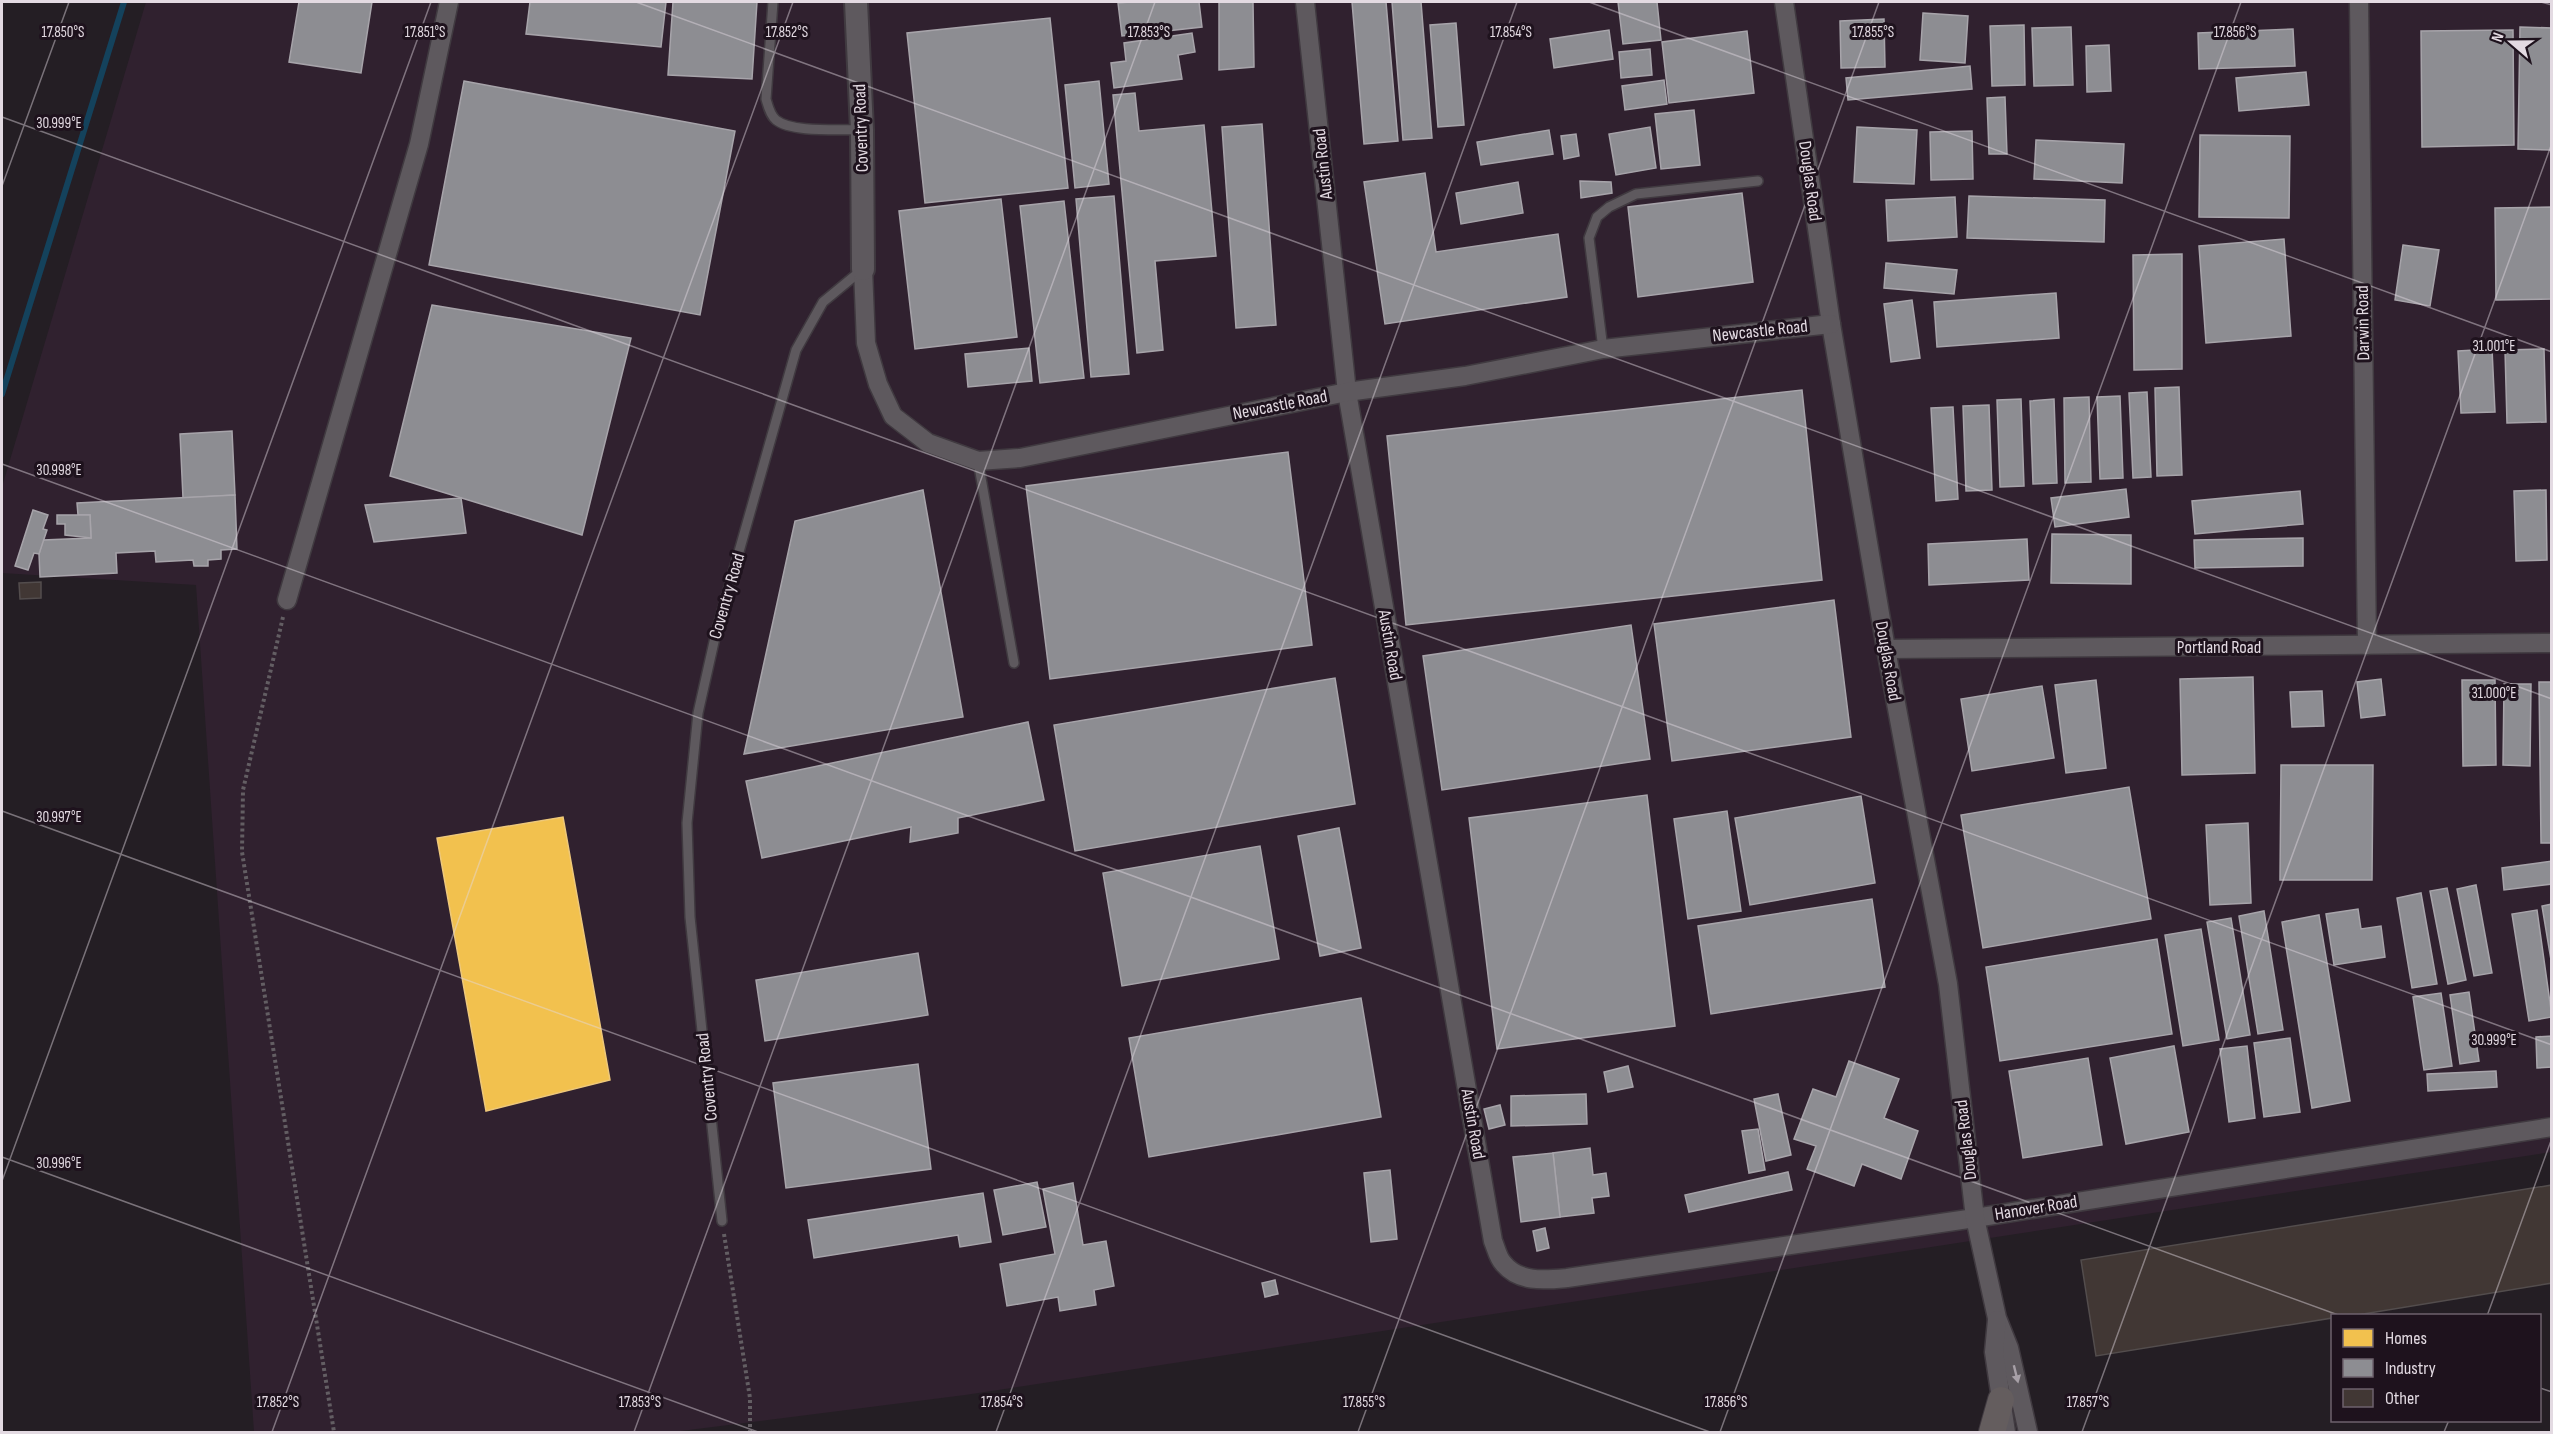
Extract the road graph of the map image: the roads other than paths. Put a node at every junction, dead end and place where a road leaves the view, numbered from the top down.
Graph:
1 (449, 2) edge
2 (773, 2) edge
3 (856, 2) edge
4 (1305, 2) edge
5 (1784, 2) edge
6 (2359, 2) edge
7 (862, 130) junction
8 (1758, 181) dead end
9 (863, 269) junction
10 (1831, 324) junction
11 (1603, 348) junction
12 (1347, 392) junction
13 (978, 461) junction
14 (287, 600) road end
15 (2552, 643) edge
16 (2367, 645) junction
17 (1886, 649) junction
18 (1014, 663) dead end
19 (2552, 1127) edge
20 (1975, 1218) junction
21 (722, 1221) road end
22 (1519, 1276) joint
23 (1997, 1318) junction
24 (2001, 1400) junction
25 (1992, 1432) edge
26 (2006, 1432) edge
27 (2028, 1432) edge

1 - 14 street
2 - 7 lane
3 - 7 street, Coventry Road
4 - 12 street, Austin Road
5 - 10 street, Douglas Road
6 - 16 street, Darwin Road
7 - 9 street, Coventry Road
8 - 11 lane
9 - 13 street, Newcastle Road
9 - 21 lane, Coventry Road
10 - 11 street, Newcastle Road
10 - 17 street, Douglas Road
11 - 12 street, Newcastle Road
12 - 13 street, Newcastle Road
12 - 22 street, Austin Road
13 - 18 lane
15 - 16 street, Portland Road
16 - 17 street, Portland Road
17 - 20 street, Douglas Road
19 - 20 street, Hanover Road
20 - 22 street, Hanover Road
20 - 23 street, Douglas Road
23 - 24 street, Douglas Road
23 -> 27 street, Douglas Road
24 - 25 main road
24 - 26 street, Douglas Road

